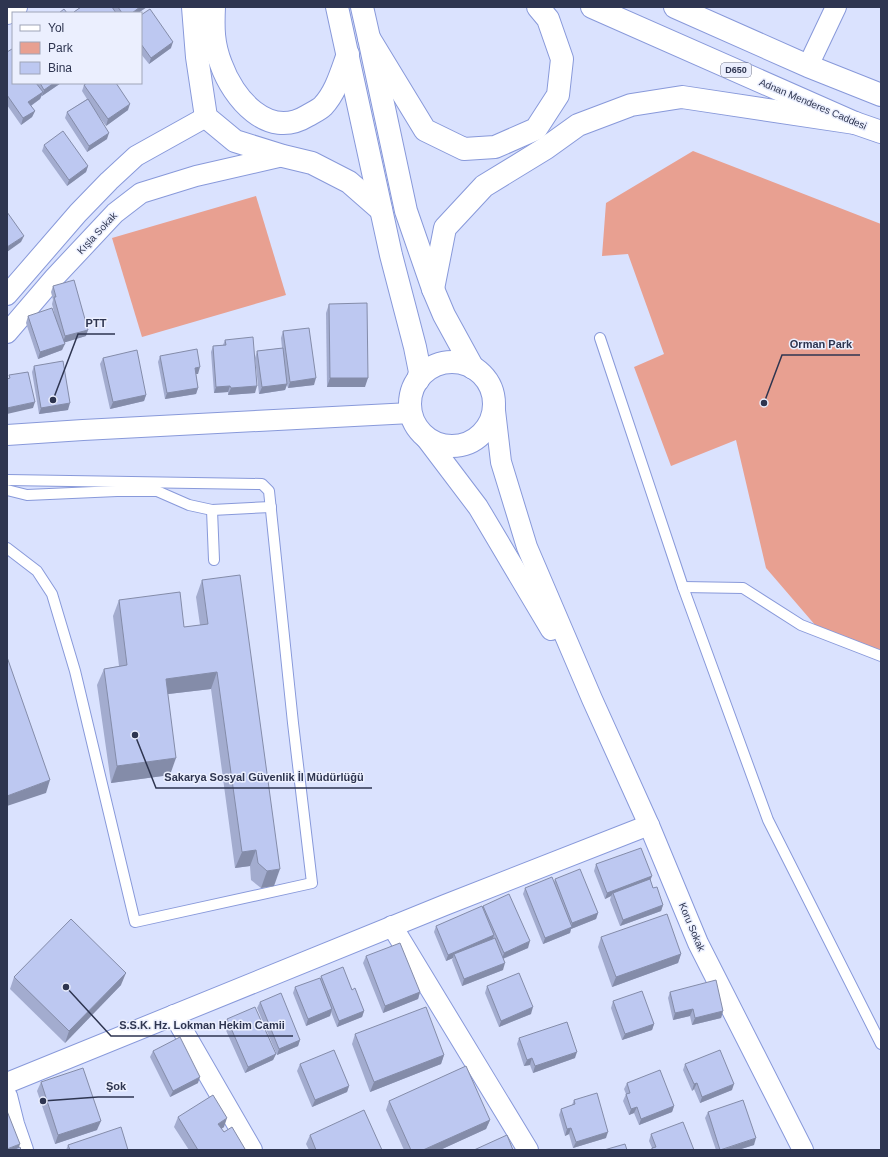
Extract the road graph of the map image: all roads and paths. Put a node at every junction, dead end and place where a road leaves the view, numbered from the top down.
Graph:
1 (16, 7) edge
2 (193, 7) edge
3 (214, 7) edge
4 (337, 7) edge
5 (362, 7) edge
6 (538, 7) edge
7 (592, 7) edge
8 (675, 7) edge
9 (836, 7) edge
10 (697, 11) edge
11 (7, 13) edge
12 (370, 38) junction
13 (348, 54) junction
14 (808, 66) junction
15 (881, 95) edge
16 (206, 117) junction
17 (855, 123) junction
18 (881, 132) edge
19 (283, 156) junction
20 (381, 210) junction
21 (433, 289) junction
22 (7, 295) edge
23 (7, 333) edge
24 (600, 338) dead end
25 (473, 368) junction
26 (418, 380) junction
27 (494, 402) junction
28 (411, 413) junction
29 (7, 435) edge
30 (425, 437) junction
31 (7, 480) edge
32 (7, 490) edge
33 (271, 507) junction
34 (212, 510) junction
35 (7, 548) edge
36 (214, 560) dead end
37 (683, 587) junction
38 (881, 656) edge
39 (592, 699) junction
40 (649, 825) junction
41 (392, 926) junction
42 (174, 1015) junction
43 (881, 1044) edge
44 (7, 1083) edge
45 (7, 1096) edge
46 (23, 1150) edge
47 (252, 1150) edge
48 (528, 1150) edge
49 (803, 1150) edge

1 - 11 main road
2 - 16 main road
3 - 13 main road
4 - 13 main road
5 - 12 main road
6 - 12 main road
7 - 17 main road, Adnan Menderes Caddesi / D650
8 - 10 main road
9 - 14 street
10 - 14 main road
12 - 21 main road
13 - 20 main road
14 - 15 main road
16 - 19 main road
16 - 22 street
17 - 18 main road, Adnan Menderes Caddesi / D650
17 - 21 main road
19 - 20 main road
19 - 23 street, Kışla Sokak
20 - 26 main road
21 - 25 main road
24 - 37 lane
25 - 26 main road
25 - 27 main road
26 - 28 main road
27 - 30 main road
27 - 39 street
28 - 29 street
28 - 30 main road
30 - 39 street
31 - 33 lane
32 - 34 lane
33 - 34 lane
33 - 35 lane
34 - 36 lane
37 - 38 lane
37 - 43 lane
39 - 40 street, Koru Sokak
40 - 41 street
40 - 49 street, Koru Sokak
41 - 42 street
41 - 48 street
42 - 44 street
42 - 47 street
45 - 46 street

